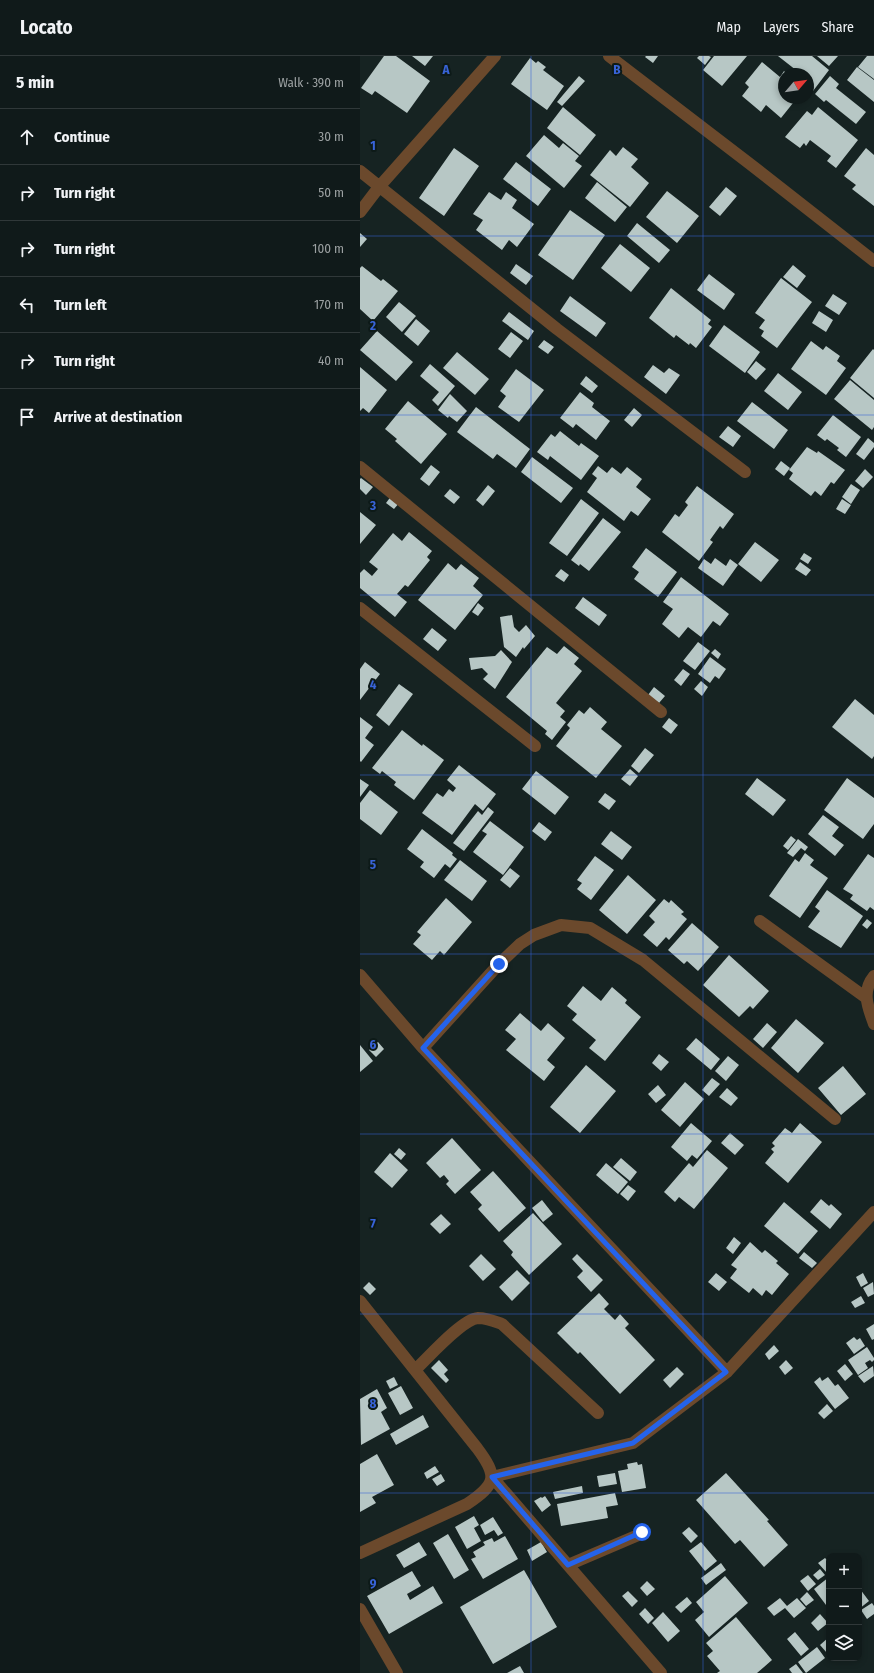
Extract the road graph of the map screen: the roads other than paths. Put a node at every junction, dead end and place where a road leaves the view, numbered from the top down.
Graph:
1 (495, 56) edge
2 (609, 56) edge
3 (360, 171) edge
4 (379, 187) junction
5 (360, 212) edge
6 (874, 261) edge
7 (360, 467) edge
8 (745, 472) dead end
9 (360, 608) edge
10 (661, 712) dead end
11 (535, 746) dead end
12 (760, 921) dead end
13 (360, 975) edge
14 (874, 976) edge
15 (865, 997) junction
16 (874, 1024) edge
17 (423, 1048) junction
18 (835, 1119) dead end
19 (874, 1212) edge
20 (360, 1301) edge
21 (415, 1370) junction
22 (726, 1372) junction
23 (598, 1413) dead end
24 (492, 1477) junction
25 (642, 1532) dead end
26 (360, 1553) edge
27 (568, 1565) junction
28 (360, 1609) edge
29 (397, 1673) edge
30 (661, 1673) edge

1 - 4 street
2 - 6 street
3 - 4 street
4 - 5 street
4 - 8 street
7 - 10 street
9 - 11 street
12 - 15 street
13 - 17 street
14 - 15 street
15 - 16 street
17 - 18 street
17 - 22 street
19 - 22 street
20 - 21 street
21 - 23 street
21 - 24 street
22 - 24 street
24 - 26 street
24 - 27 street
25 - 27 street
27 - 30 street
28 - 29 street

